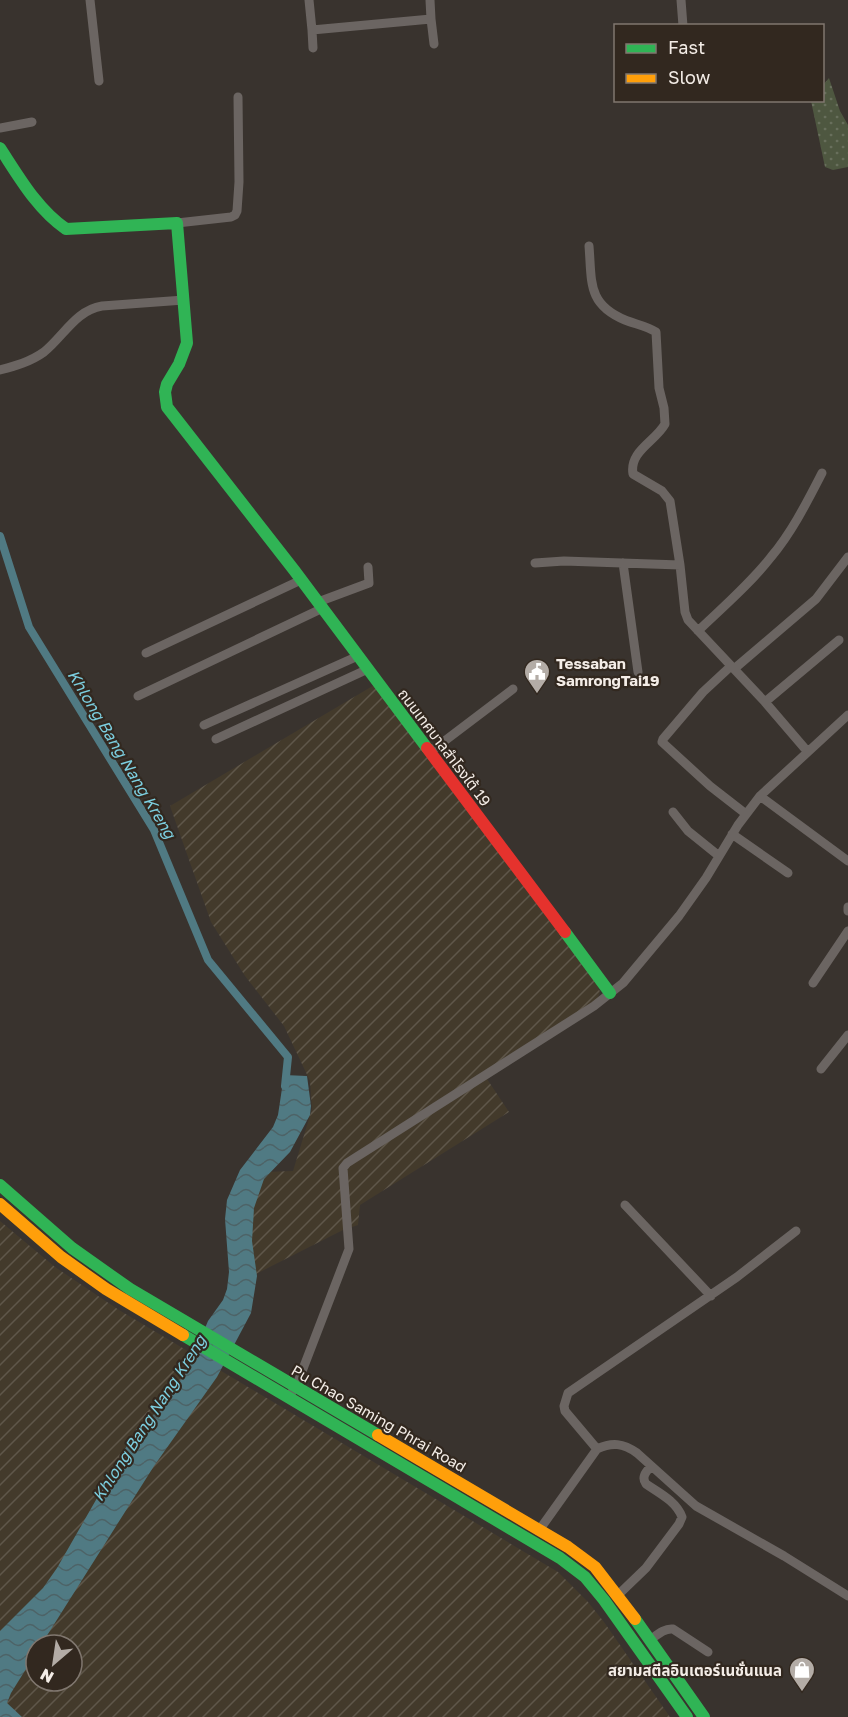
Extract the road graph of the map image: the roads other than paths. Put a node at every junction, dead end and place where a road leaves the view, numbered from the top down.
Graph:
1 (90, 0) edge
2 (309, 0) edge
3 (430, 0) edge
4 (681, 0) edge
5 (431, 19) junction
6 (683, 24) edge
7 (312, 30) junction
8 (434, 44) dead end
9 (313, 48) dead end
10 (99, 81) dead end
11 (238, 97) dead end
12 (32, 122) dead end
13 (0, 128) edge
14 (0, 148) edge
15 (177, 223) junction
16 (589, 246) dead end
17 (184, 300) junction
18 (0, 370) edge
19 (822, 473) dead end
20 (848, 557) edge
21 (535, 563) dead end
22 (623, 563) junction
23 (680, 565) junction
24 (368, 567) dead end
25 (301, 580) junction
26 (320, 605) junction
27 (699, 631) junction
28 (839, 640) dead end
29 (146, 653) dead end
30 (358, 656) junction
31 (732, 667) junction
32 (368, 669) junction
33 (638, 672) dead end
34 (513, 689) dead end
35 (138, 696) dead end
36 (765, 702) junction
37 (848, 716) edge
38 (204, 725) dead end
39 (216, 739) dead end
40 (430, 752) junction
41 (807, 752) junction
42 (760, 796) junction
43 (673, 812) dead end
44 (746, 814) junction
45 (732, 834) junction
46 (719, 856) junction
47 (848, 861) edge
48 (788, 873) dead end
49 (848, 931) edge
50 (813, 983) dead end
51 (617, 988) junction
52 (848, 1035) edge
53 (821, 1069) dead end
54 (0, 1185) edge
55 (0, 1204) edge
56 (625, 1205) dead end
57 (796, 1231) dead end
58 (711, 1296) junction
59 (165, 1318) junction
60 (292, 1392) junction
61 (597, 1449) junction
62 (651, 1466) junction
63 (540, 1529) junction
64 (618, 1595) junction
65 (848, 1596) edge
66 (650, 1640) junction
67 (708, 1652) dead end
68 (687, 1717) edge
69 (704, 1717) edge

1 - 10 street
2 - 7 street
3 - 5 street
4 - 6 street
5 - 7 street
5 - 8 street
7 - 9 street
11 - 15 street
12 - 13 street
14 - 15 main road
15 - 17 main road, ถนนเทศบาลสำโรงใต้ 19
16 - 23 street
17 - 18 street
17 - 25 main road, ถนนเทศบาลสำโรงใต้ 19
19 - 27 street
20 - 31 street
21 - 22 street
22 - 23 street
22 - 33 street
23 - 27 street
24 - 26 street
25 - 26 main road, ถนนเทศบาลสำโรงใต้ 19
25 - 29 street
26 - 30 main road, ถนนเทศบาลสำโรงใต้ 19
26 - 35 street
27 - 31 street
28 - 36 street
30 - 32 main road, ถนนเทศบาลสำโรงใต้ 19
30 - 38 street
31 - 36 street
31 - 44 street
32 - 39 street
32 - 40 main road, ถนนเทศบาลสำโรงใต้ 19
34 - 40 street
36 - 41 street
37 - 41 street
40 - 51 main road, ถนนเทศบาลสำโรงใต้ 19
41 - 42 street
42 - 44 street
42 - 47 street
43 - 46 street
44 - 45 street
45 - 46 street
45 - 48 street
46 - 51 street
49 - 50 street
51 - 60 street
52 - 53 street
54 - 59 main road, Pu Chao Saming Phrai Road
55 - 59 main road, Pu Chao Saming Phrai Road
56 - 58 street
57 - 58 street
58 - 61 street
59 - 60 main road, Pu Chao Saming Phrai Road
60 - 63 main road, Pu Chao Saming Phrai Road
60 - 68 main road, Pu Chao Saming Phrai Road
61 - 62 street
61 - 63 street
62 - 64 street
62 - 65 street
63 - 64 main road, Pu Chao Saming Phrai Road
64 - 66 main road, Pu Chao Saming Phrai Road
66 - 67 street
66 - 69 main road, Pu Chao Saming Phrai Road

